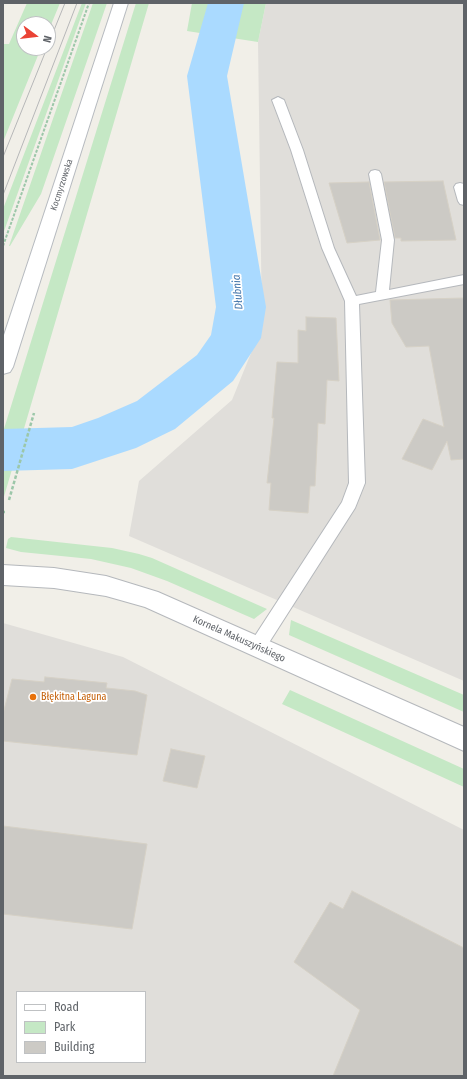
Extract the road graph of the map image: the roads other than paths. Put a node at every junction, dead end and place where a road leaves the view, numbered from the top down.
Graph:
1 (121, 3) edge
2 (278, 100) dead end
3 (375, 174) dead end
4 (460, 187) dead end
5 (464, 201) edge
6 (464, 279) edge
7 (382, 295) junction
8 (352, 301) junction
9 (3, 367) edge
10 (3, 575) edge
11 (257, 647) junction
12 (464, 739) edge

1 - 9 main road, Kocmyrzowska
2 - 8 lane
3 - 7 lane
4 - 5 lane
6 - 7 lane
7 - 8 lane
8 - 11 lane
10 - 11 main road, Kornela Makuszyńskiego
11 - 12 main road, Kornela Makuszyńskiego

